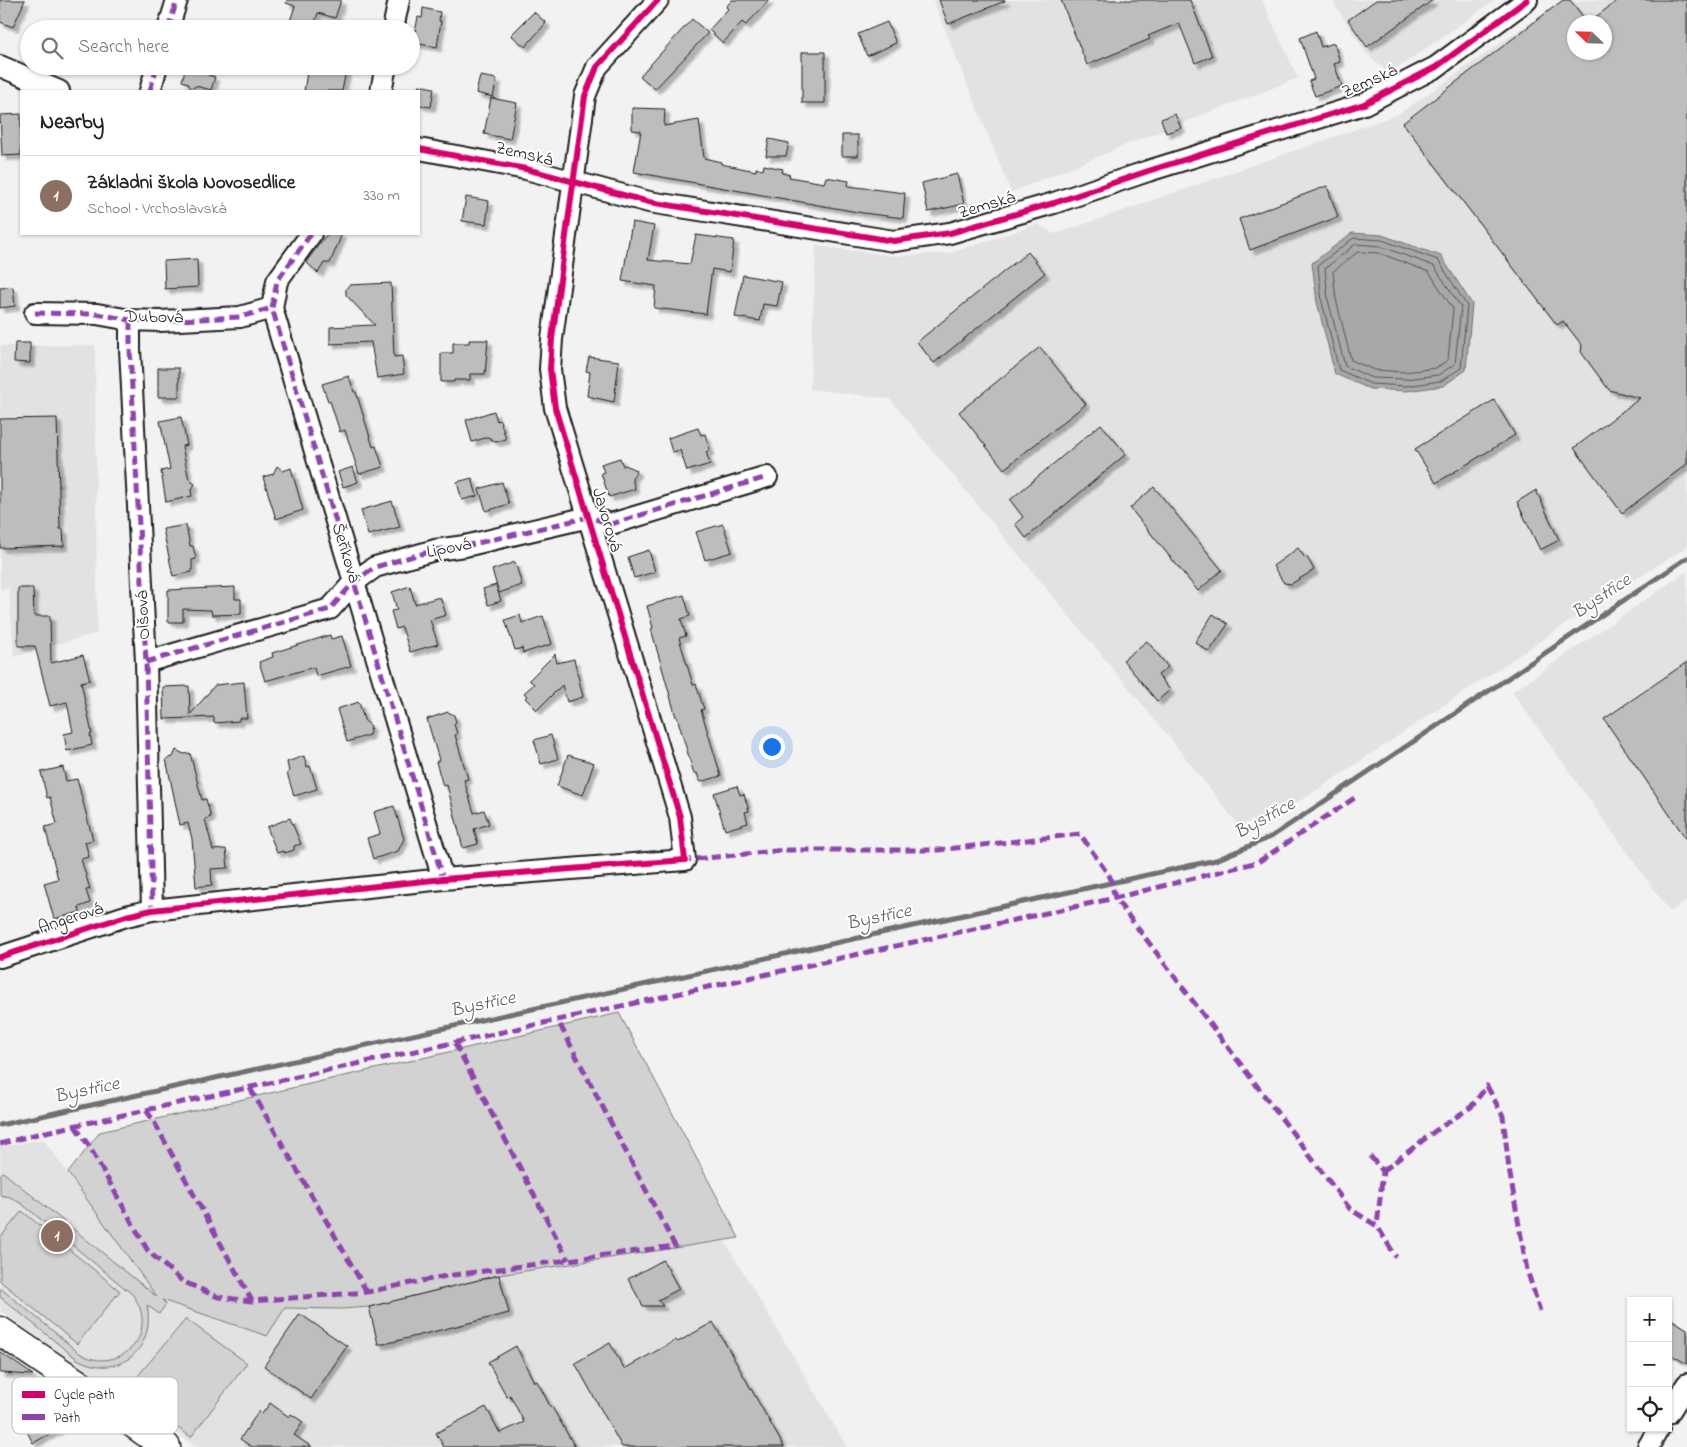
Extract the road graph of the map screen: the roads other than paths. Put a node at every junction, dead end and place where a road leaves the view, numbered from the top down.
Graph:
1 (177, 0) edge
2 (399, 0) edge
3 (658, 0) edge
4 (1527, 0) edge
5 (171, 20) edge
6 (395, 20) edge
7 (0, 66) edge
8 (20, 74) edge
9 (21, 75) edge
10 (154, 75) edge
11 (384, 75) edge
12 (57, 90) edge
13 (150, 90) edge
14 (381, 90) edge
15 (420, 149) edge
16 (574, 182) junction
17 (310, 235) edge
18 (272, 308) junction
19 (35, 313) dead end
20 (130, 320) junction
21 (767, 477) dead end
22 (589, 517) junction
23 (354, 582) junction
24 (146, 662) junction
25 (685, 860) joint
26 (443, 879) junction
27 (152, 910) junction
28 (0, 957) edge
29 (0, 1331) edge
30 (69, 1377) edge
31 (1687, 1384) edge
32 (1672, 1408) edge
33 (1657, 1432) edge
34 (148, 1434) edge
35 (166, 1447) edge
36 (1648, 1447) edge

1 - 5 street
2 - 6 street
3 - 16 street, Javorová
4 - 16 street, Zemská
7 - 8 street
9 - 12 street
10 - 13 street
11 - 14 street
15 - 16 street, Zemská
16 - 22 street, Javorová
17 - 18 street, Šeříková
18 - 20 street, Dubová
18 - 23 street, Šeříková
19 - 20 street, Dubová
20 - 24 street, Olšová
21 - 22 street, Lipová
22 - 23 street, Lipová
22 - 25 street, Javorová
23 - 24 street, Lipová
23 - 26 street, Šeříková
24 - 27 street, Olšová
25 - 26 street, Angerová
26 - 27 street, Angerová
27 - 28 street, Angerová
29 - 30 street
31 - 32 street
33 - 36 street
34 - 35 street

